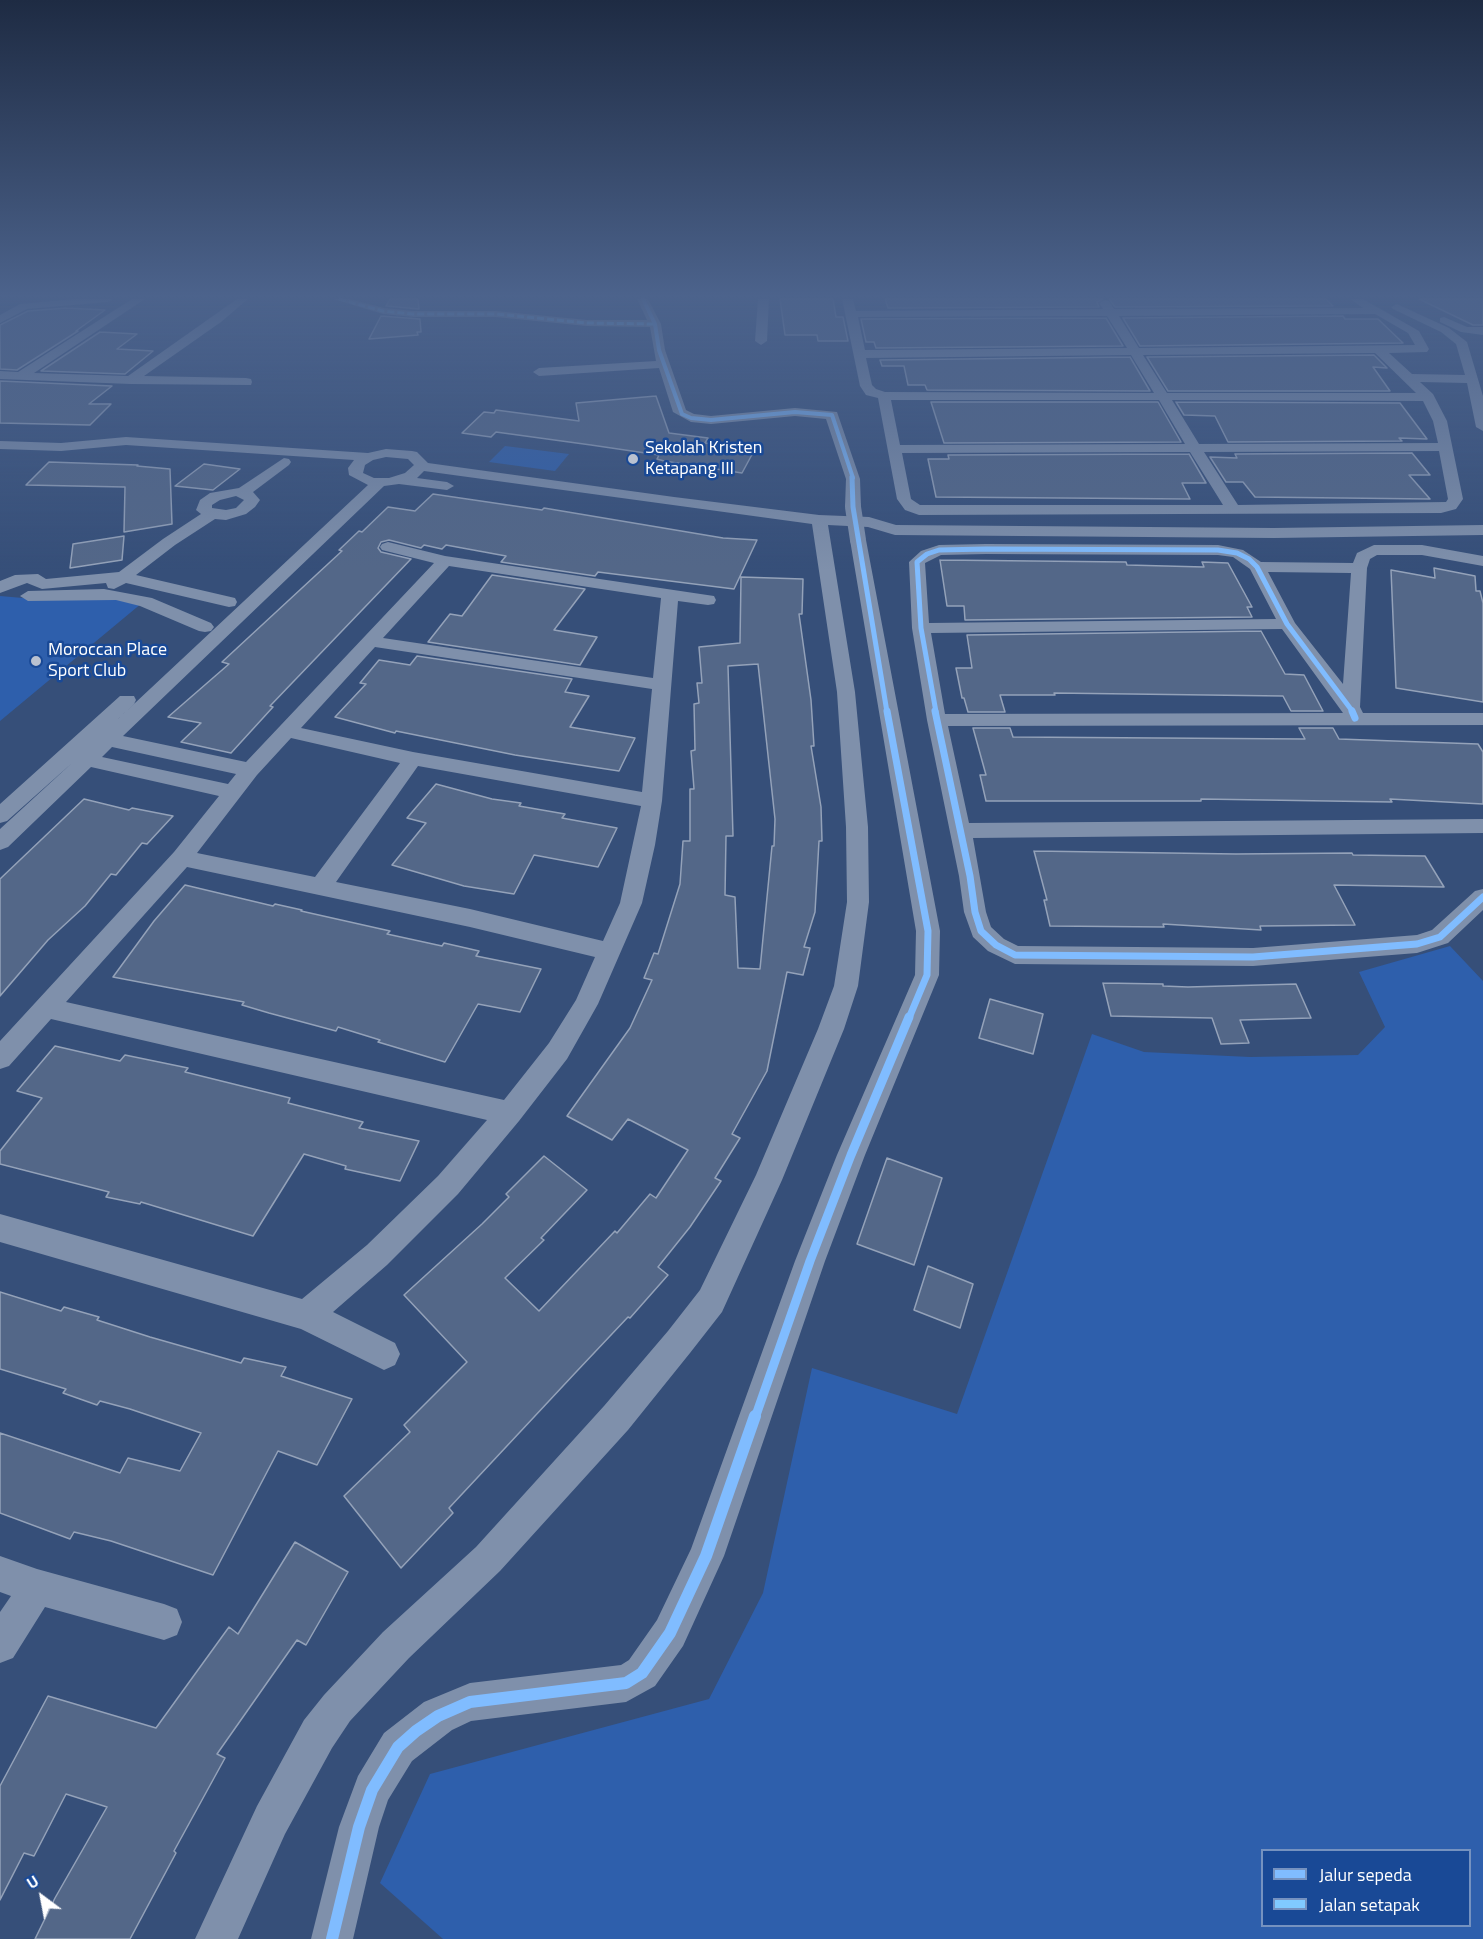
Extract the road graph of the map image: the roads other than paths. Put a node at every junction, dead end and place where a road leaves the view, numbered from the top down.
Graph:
1 (673, 389) edge
2 (869, 389) edge
3 (1158, 389) edge
4 (1420, 389) edge
5 (1475, 389) edge
6 (884, 396) junction
7 (1163, 397) junction
8 (1428, 398) junction
9 (1483, 428) edge
10 (0, 445) edge
11 (61, 447) junction
12 (1194, 447) junction
13 (1446, 447) junction
14 (894, 449) junction
15 (368, 457) junction
16 (284, 462) junction
17 (421, 466) junction
18 (366, 477) junction
19 (401, 480) junction
20 (460, 488) dead end
21 (555, 501) dead end
22 (1233, 510) junction
23 (820, 527) junction
24 (1483, 530) edge
25 (1274, 533) junction
26 (1300, 533) junction
27 (388, 547) dead end
28 (445, 561) junction
29 (1483, 561) edge
30 (1257, 567) junction
31 (1300, 567) junction
32 (1325, 568) junction
33 (1359, 568) junction
34 (120, 577) junction
35 (42, 584) junction
36 (0, 588) edge
37 (104, 594) junction
38 (670, 594) junction
39 (28, 596) junction
40 (0, 597) edge
41 (708, 600) dead end
42 (229, 602) junction
43 (1287, 624) junction
44 (205, 627) junction
45 (921, 628) junction
46 (369, 641) junction
47 (663, 685) junction
48 (1353, 712) junction
49 (1483, 719) edge
50 (937, 720) junction
51 (288, 732) junction
52 (88, 736) junction
53 (109, 739) junction
54 (66, 755) junction
55 (412, 759) junction
56 (87, 760) junction
57 (250, 770) junction
58 (231, 792) junction
59 (652, 801) junction
60 (0, 816) edge
61 (1483, 826) edge
62 (962, 831) junction
63 (0, 842) edge
64 (182, 858) junction
65 (319, 888) junction
66 (1483, 897) edge
67 (608, 951) junction
68 (47, 1008) junction
69 (0, 1058) edge
70 (510, 1113) junction
71 (0, 1228) edge
72 (306, 1315) junction
73 (384, 1354) dead end
74 (0, 1574) edge
75 (37, 1587) junction
76 (164, 1622) dead end
77 (0, 1645) edge
78 (216, 1939) edge
79 (332, 1939) edge

1 - 79 street, bridge
2 - 6 street
3 - 7 street
4 - 8 street
5 - 9 street
6 - 7 street
6 - 14 street
7 - 8 street
7 - 12 street
8 - 13 street
10 - 11 street
11 - 15 street
11 - 16 street
12 - 13 street
12 - 14 street
12 - 22 street
13 - 22 street
14 - 22 street
15 - 17 street
15 - 18 street
16 - 18 street
16 - 34 street
17 - 19 street
17 - 23 street
18 - 19 street
18 - 42 street
18 - 53 street
19 - 20 street
21 - 23 street
23 - 25 street
23 - 78 street
24 - 26 street
25 - 26 street
25 - 31 street
26 - 32 street
27 - 28 street
28 - 38 street
28 - 46 street
29 - 33 street
30 - 31 street
30 - 43 street
30 - 45 street
31 - 32 street
32 - 33 street
33 - 48 street
34 - 35 street
34 - 37 street
34 - 42 street
35 - 36 street
35 - 39 street
37 - 39 street
37 - 44 street
38 - 41 street
38 - 47 street
39 - 40 street
42 - 44 street
43 - 45 street
43 - 48 street
44 - 52 street
45 - 50 street
46 - 47 street
46 - 51 street
47 - 59 street
48 - 49 street
48 - 50 street
50 - 62 street
51 - 55 street
51 - 57 street
52 - 53 street
52 - 54 street
53 - 56 street
53 - 57 street
54 - 56 street
54 - 60 street
55 - 59 street
55 - 65 street
56 - 58 street
56 - 63 street
57 - 58 street
58 - 64 street
59 - 67 street
61 - 62 street
62 - 66 street
64 - 65 street
64 - 68 street
65 - 67 street
67 - 70 street
68 - 69 street
68 - 70 street
70 - 72 street
71 - 72 street
72 - 73 street
74 - 75 street
75 - 76 street
75 - 77 street

